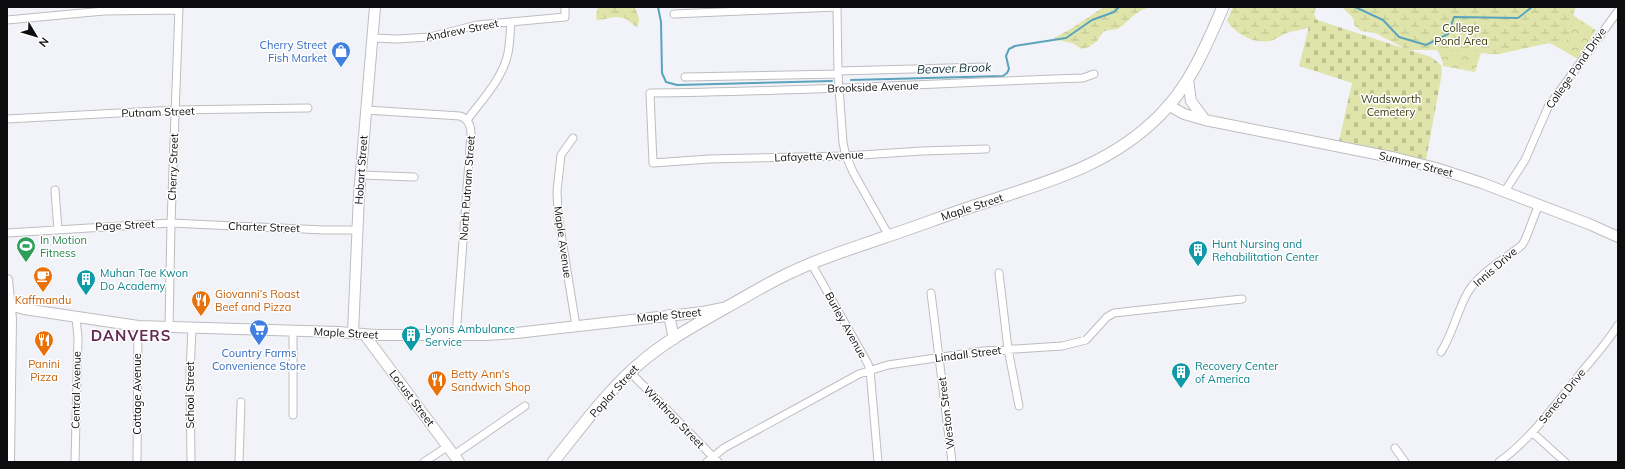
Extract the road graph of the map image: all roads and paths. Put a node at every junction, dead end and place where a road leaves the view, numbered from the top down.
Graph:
1 (375, 7) edge
2 (565, 7) edge
3 (837, 7) edge
4 (1223, 7) edge
5 (178, 8) edge
6 (1618, 11) edge
7 (674, 14) dead end
8 (7, 20) edge
9 (511, 22) junction
10 (372, 38) junction
11 (985, 67) dead end
12 (839, 73) junction
13 (1094, 74) dead end
14 (685, 77) dead end
15 (1188, 80) junction
16 (839, 88) junction
17 (1168, 105) junction
18 (308, 108) dead end
19 (175, 110) junction
20 (366, 110) junction
21 (7, 119) edge
22 (467, 120) junction
23 (1205, 120) junction
24 (573, 138) dead end
25 (986, 149) dead end
26 (846, 156) junction
27 (653, 163) joint
28 (361, 175) junction
29 (414, 177) dead end
30 (55, 190) dead end
31 (1505, 191) junction
32 (1539, 204) junction
33 (171, 223) junction
34 (357, 229) junction
35 (58, 230) junction
36 (7, 233) edge
37 (888, 236) junction
38 (1618, 237) edge
39 (812, 263) junction
40 (999, 273) dead end
41 (7, 280) edge
42 (932, 293) dead end
43 (1242, 300) dead end
44 (9, 305) edge
45 (726, 308) junction
46 (669, 315) junction
47 (76, 318) junction
48 (1618, 325) edge
49 (138, 326) junction
50 (576, 326) junction
51 (169, 328) junction
52 (192, 328) junction
53 (294, 331) junction
54 (353, 333) junction
55 (364, 334) junction
56 (456, 336) junction
57 (674, 339) junction
58 (1008, 349) junction
59 (1441, 352) dead end
60 (940, 357) junction
61 (870, 370) junction
62 (630, 372) junction
63 (9, 381) edge
64 (240, 402) dead end
65 (525, 406) dead end
66 (1019, 406) dead end
67 (293, 415) dead end
68 (1532, 432) junction
69 (447, 447) junction
70 (1394, 448) dead end
71 (457, 458) edge
72 (715, 460) edge
73 (9, 462) edge
74 (75, 462) edge
75 (137, 462) edge
76 (191, 462) edge
77 (239, 462) edge
78 (424, 462) edge
79 (553, 462) edge
80 (707, 462) edge
81 (878, 462) edge
82 (952, 462) edge
83 (1405, 462) edge
84 (1499, 462) edge
85 (1565, 462) edge

1 - 10 main road, Hobart Street
2 - 9 street, Andrew Street
3 - 7 street
3 - 12 street
4 - 15 main road, Maple Street
5 - 8 street
5 - 19 street, Cherry Street
6 - 31 street, College Pond Drive
9 - 10 street, Andrew Street
9 - 22 street
10 - 20 main road, Hobart Street
11 - 12 street, Brookside Avenue
12 - 14 street, Brookside Avenue
12 - 16 street
13 - 16 street, Brookside Avenue
15 - 17 main road, Maple Street
15 - 23 main road
16 - 26 street
16 - 27 street, Brookside Avenue
17 - 23 main road, Summer Street
17 - 37 main road, Maple Street
18 - 19 street, Putnam Street
19 - 21 street, Putnam Street
19 - 33 street, Cherry Street
20 - 22 street, North Putnam Street
20 - 28 main road, Hobart Street
22 - 56 street, North Putnam Street
23 - 31 main road, Summer Street
24 - 50 street, Maple Avenue
25 - 26 street, Lafayette Avenue
26 - 27 street, Lafayette Avenue
26 - 37 street
28 - 29 street
28 - 34 main road, Hobart Street
30 - 35 street
31 - 32 main road, Summer Street
32 - 38 main road, Summer Street
32 - 59 street, Innis Drive
33 - 34 street, Charter Street
33 - 35 street, Page Street
33 - 51 street, Cherry Street
34 - 54 main road, Hobart Street
35 - 36 street, Page Street
37 - 39 main road, Maple Street
39 - 45 main road, Maple Street
39 - 61 street, Burley Avenue
40 - 58 street
41 - 44 main road
42 - 60 street, Weston Street
43 - 58 street, Lindall Street
44 - 47 main road, Maple Street
44 - 63 main road
45 - 46 main road, Maple Street
45 - 57 main road, Poplar Street
46 - 50 main road, Maple Street
46 - 57 main road
47 - 49 main road, Maple Street
47 - 74 street, Central Avenue
48 - 68 street, Seneca Drive
49 - 51 main road, Maple Street
49 - 75 street, Cottage Avenue
50 - 56 main road, Maple Street
51 - 52 main road, Maple Street
52 - 53 main road, Maple Street
52 - 76 street, School Street
53 - 54 main road, Maple Street
53 - 67 street
54 - 55 main road, Maple Street
55 - 56 main road, Maple Street
55 - 69 main road, Locust Street
57 - 62 main road, Poplar Street
58 - 60 street, Lindall Street
58 - 66 street
60 - 61 street, Lindall Street
60 - 82 street, Weston Street
61 - 72 street, Lindall Street
61 - 81 street, Burley Avenue
62 - 72 street, Winthrop Street
62 - 79 main road, Poplar Street
63 - 73 main road
64 - 77 street
65 - 71 street
68 - 84 street, Seneca Drive
68 - 85 street
69 - 71 main road, Locust Street
69 - 78 street
70 - 83 street
72 - 80 street, Lindall Street

